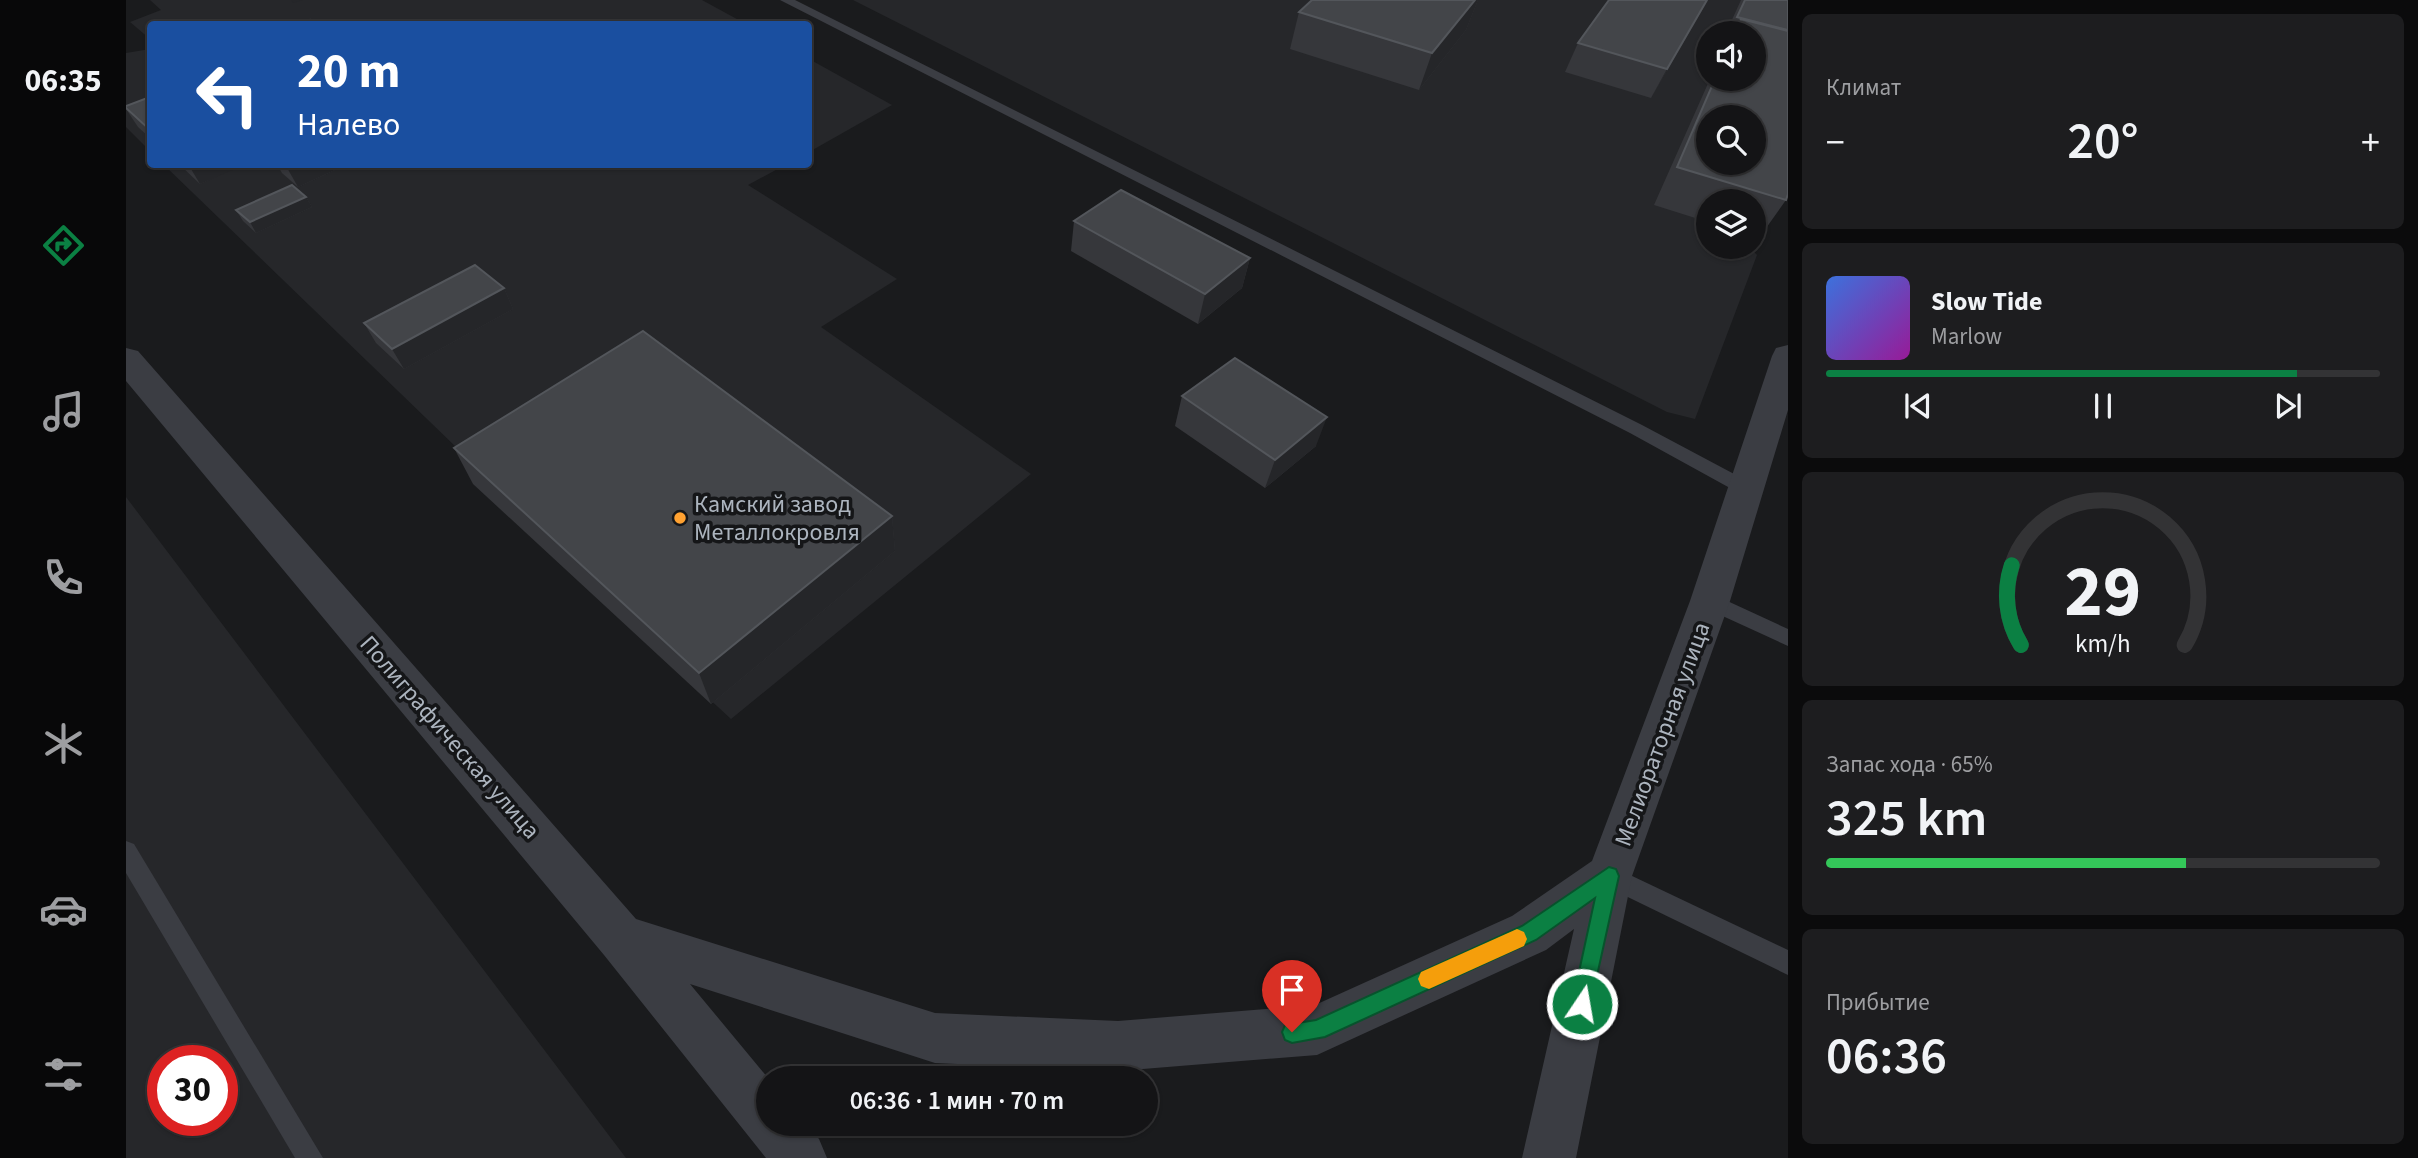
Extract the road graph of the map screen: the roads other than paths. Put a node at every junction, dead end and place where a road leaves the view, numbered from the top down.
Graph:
1 (786, 0) edge
2 (1788, 356) edge
3 (126, 359) edge
4 (1745, 488) junction
5 (1710, 601) junction
6 (1788, 638) edge
7 (126, 852) edge
8 (1609, 876) junction
9 (621, 938) junction
10 (1788, 962) edge
11 (756, 1104) edge
12 (782, 1136) edge
13 (310, 1158) edge
14 (800, 1158) edge
15 (1549, 1158) edge

1 - 4 lane
2 - 4 street, Мелиораторная улица
3 - 9 street, Полиграфическая улица
4 - 5 street, Мелиораторная улица
5 - 6 lane
5 - 8 street, Мелиораторная улица
7 - 13 lane
8 - 9 street
8 - 10 lane
8 - 15 street, Мелиораторная улица
9 - 11 street, Полиграфическая улица
12 - 14 street, Полиграфическая улица

